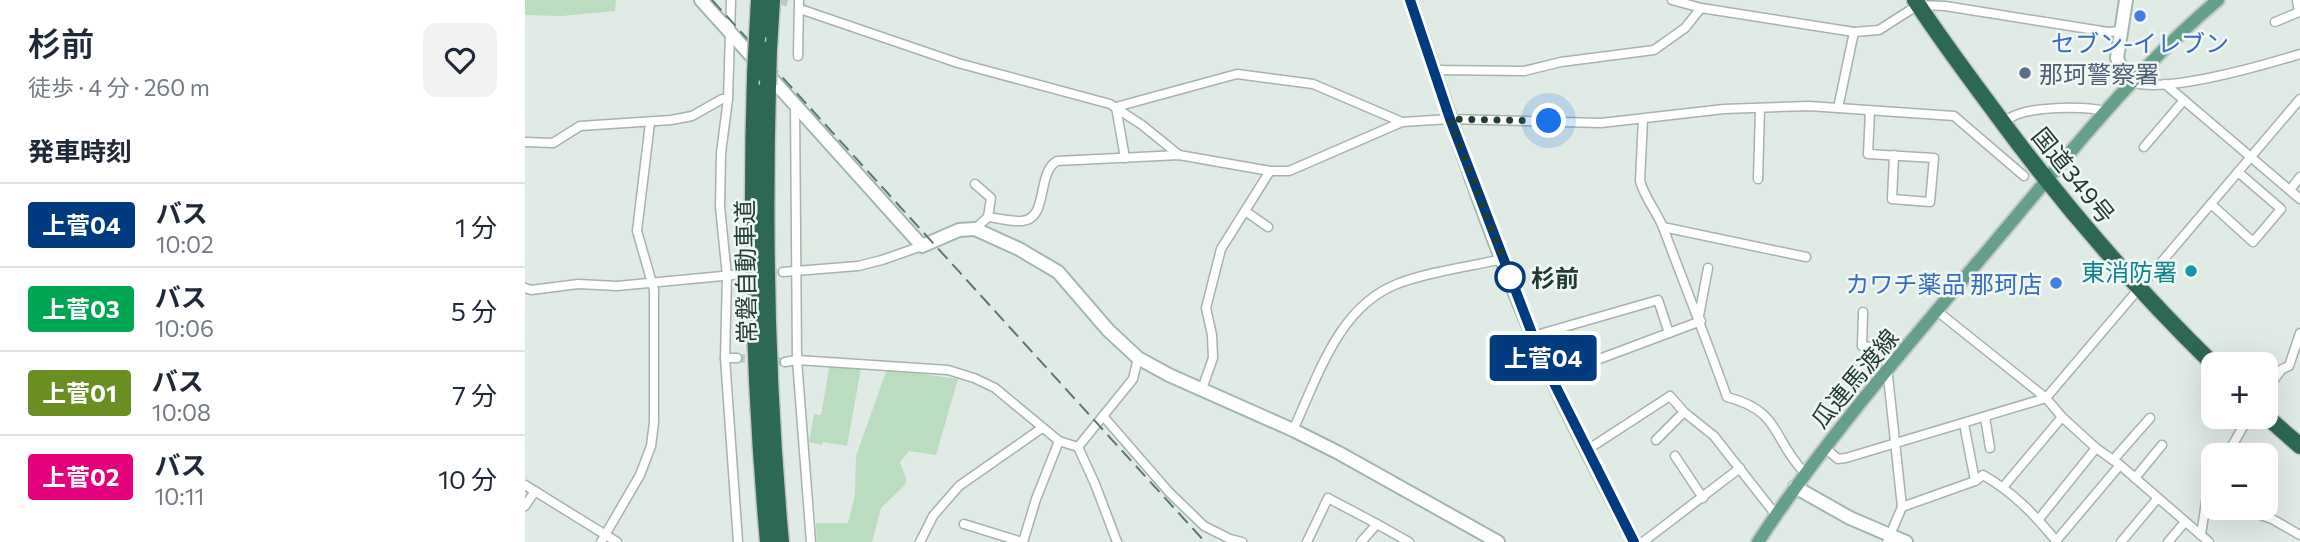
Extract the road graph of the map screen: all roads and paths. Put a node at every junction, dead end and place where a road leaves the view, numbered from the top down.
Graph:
1 (701, 0) edge
2 (731, 0) edge
3 (759, 0) edge
4 (772, 0) edge
5 (1410, 0) edge
6 (1672, 0) edge
7 (2126, 0) edge
8 (2217, 0) edge
9 (2297, 0) edge
10 (1923, 3) edge
11 (797, 4) edge
12 (1701, 8) junction
13 (2275, 22) dead end
14 (729, 31) junction
15 (2120, 31) junction
16 (1854, 32) junction
17 (2300, 54) edge
18 (798, 55) dead end
19 (1434, 70) junction
20 (762, 79) junction
21 (2132, 82) junction
22 (2165, 84) junction
23 (729, 99) junction
24 (2300, 99) edge
25 (2184, 100) junction
26 (795, 105) junction
27 (1116, 107) junction
28 (1838, 108) junction
29 (1760, 109) junction
30 (1870, 111) junction
31 (2105, 111) junction
32 (2010, 118) junction
33 (1450, 119) junction
34 (1643, 119) junction
35 (1402, 121) junction
36 (650, 123) junction
37 (525, 142) edge
38 (2144, 147) dead end
39 (1179, 155) junction
40 (1894, 155) junction
41 (2251, 157) junction
42 (1125, 158) junction
43 (1270, 171) junction
44 (2238, 172) junction
45 (2024, 176) dead end
46 (2050, 177) junction
47 (2300, 177) edge
48 (1758, 179) dead end
49 (975, 184) dead end
50 (2290, 190) junction
51 (2300, 198) edge
52 (2211, 204) junction
53 (1245, 211) junction
54 (988, 217) junction
55 (1268, 227) dead end
56 (1663, 227) junction
57 (975, 229) junction
58 (922, 246) junction
59 (1806, 257) dead end
60 (1503, 259) junction
61 (1708, 268) dead end
62 (795, 271) junction
63 (783, 272) tunnel mouth
64 (730, 276) junction
65 (652, 282) junction
66 (2142, 285) junction
67 (525, 288) edge
68 (1937, 311) junction
69 (1863, 312) dead end
70 (1700, 318) junction
71 (1669, 333) junction
72 (2300, 333) edge
73 (1533, 336) junction
74 (2202, 352) edge
75 (2212, 352) edge
76 (725, 358) junction
77 (737, 358) tunnel mouth
78 (1138, 358) junction
79 (797, 360) junction
80 (785, 362) tunnel mouth
81 (1886, 371) junction
82 (2278, 374) edge
83 (1551, 377) junction
84 (1202, 389) junction
85 (2046, 398) junction
86 (1684, 412) junction
87 (2278, 414) edge
88 (1103, 416) junction
89 (1985, 417) junction
90 (2062, 418) junction
91 (2150, 418) dead end
92 (1965, 424) junction
93 (2278, 427) edge
94 (1042, 428) junction
95 (1293, 430) junction
96 (2300, 434) edge
97 (1059, 440) junction
98 (1656, 440) dead end
99 (1894, 444) junction
100 (2162, 446) dead end
101 (2300, 446) edge
102 (1078, 447) junction
103 (1824, 447) junction
104 (1990, 448) dead end
105 (2095, 448) junction
106 (1587, 450) junction
107 (1675, 456) dead end
108 (2117, 463) junction
109 (1740, 468) junction
110 (1805, 473) junction
111 (2135, 478) junction
112 (1975, 481) junction
113 (525, 485) edge
114 (1795, 486) junction
115 (2004, 486) junction
116 (535, 491) junction
117 (1703, 498) junction
118 (2157, 499) junction
119 (525, 506) edge
120 (1902, 507) junction
121 (1776, 515) junction
122 (2039, 519) junction
123 (2204, 520) edge
124 (2274, 520) edge
125 (2185, 522) junction
126 (964, 524) dead end
127 (1377, 524) junction
128 (2201, 535) junction
129 (2300, 535) edge
130 (603, 538) edge
131 (1888, 539) edge
132 (617, 542) edge
133 (738, 542) edge
134 (768, 542) edge
135 (781, 542) edge
136 (811, 542) edge
137 (920, 542) edge
138 (1022, 542) edge
139 (1117, 542) edge
140 (1242, 542) edge
141 (1307, 542) edge
142 (1361, 542) edge
143 (1409, 542) edge
144 (1498, 542) edge
145 (1634, 542) edge
146 (1643, 542) edge
147 (1758, 542) edge
148 (1906, 542) edge
149 (2056, 542) edge
150 (2121, 542) edge
151 (2168, 542) edge
152 (2209, 542) edge

1 - 14 street
2 - 14 street
3 - 20 highway, 常磐自動車道, bridge
4 - 20 highway, 常磐自動車道, bridge
5 - 19 street
6 - 12 street
7 - 15 street
8 - 21 main road, 瓜連馬渡線
9 - 13 street
10 - 15 street
10 - 16 street
10 - 32 highway, 国道349号
10 - 46 highway, 国道349号
11 - 18 street
11 - 27 street
12 - 16 street
12 - 19 street
14 - 23 street
14 - 26 street
15 - 21 street
16 - 28 street
17 - 22 street
19 - 33 street
20 - 134 highway, 常磐自動車道
20 - 135 highway, 常磐自動車道
21 - 22 street
21 - 31 main road, 瓜連馬渡線
22 - 25 street
23 - 36 street
23 - 64 street
24 - 41 street
25 - 38 street
25 - 41 street
26 - 58 street
26 - 62 street
27 - 35 street
27 - 39 street
27 - 42 street
28 - 29 street
28 - 30 street
29 - 34 street
29 - 48 street
30 - 40 street
30 - 45 street
31 - 32 street
31 - 46 main road, 瓜連馬渡線
32 - 46 highway, 国道349号
33 - 34 street
33 - 35 street
33 - 60 street
34 - 56 street
35 - 43 street
36 - 37 street
36 - 65 street
39 - 42 street
39 - 43 street
40 - 40 street
41 - 44 street
41 - 50 street
42 - 54 street
43 - 53 street
44 - 52 street
44 - 52 street
46 - 66 highway, 国道349号
46 - 68 main road, 瓜連馬渡線
47 - 50 street
49 - 54 street
50 - 51 street
52 - 66 street
53 - 55 street
53 - 84 street
54 - 57 street
56 - 59 street
56 - 70 street
57 - 58 street
57 - 78 street
58 - 62 street
60 - 73 street
60 - 95 street
61 - 70 street
62 - 63 street
62 - 79 street
64 - 65 street
64 - 76 street
65 - 67 street
65 - 130 street
66 - 74 highway, 国道349号
66 - 75 highway, 国道349号
66 - 85 street
68 - 81 main road, 瓜連馬渡線
68 - 85 street
69 - 81 street
70 - 71 street
70 - 110 street
71 - 73 street
71 - 83 street
72 - 82 street
73 - 83 street
76 - 77 street
76 - 133 street
78 - 84 street
78 - 88 street
79 - 80 street
79 - 94 street
79 - 136 street
81 - 99 street
81 - 103 main road, 瓜連馬渡線
83 - 106 street
84 - 95 street
85 - 89 street
85 - 90 street
86 - 98 street
86 - 106 street
86 - 109 street
87 - 96 highway
88 - 102 street
88 - 140 street
89 - 92 street
89 - 104 street
90 - 105 street
90 - 115 street
91 - 108 street
92 - 99 street
92 - 112 street
93 - 101 highway
94 - 97 street
94 - 137 street
95 - 144 street
97 - 102 street
97 - 138 street
99 - 103 street
99 - 120 street
100 - 111 street
102 - 139 street
103 - 110 main road, 瓜連馬渡線
105 - 108 street
105 - 122 street
106 - 145 street
107 - 117 street
108 - 111 street
108 - 149 street
109 - 117 street
109 - 121 street
110 - 114 main road, 瓜連馬渡線
111 - 118 street
112 - 115 street
112 - 120 street
113 - 116 street
114 - 121 main road, 瓜連馬渡線
114 - 131 street
115 - 122 street
116 - 119 street
116 - 130 street
117 - 146 street
118 - 125 street
118 - 150 street
120 - 131 street
121 - 147 main road, 瓜連馬渡線
122 - 149 street
123 - 128 street
124 - 129 street
125 - 128 street
125 - 151 street
126 - 138 street
127 - 141 street
127 - 142 street
127 - 143 street
128 - 152 street
130 - 132 street
131 - 148 street

